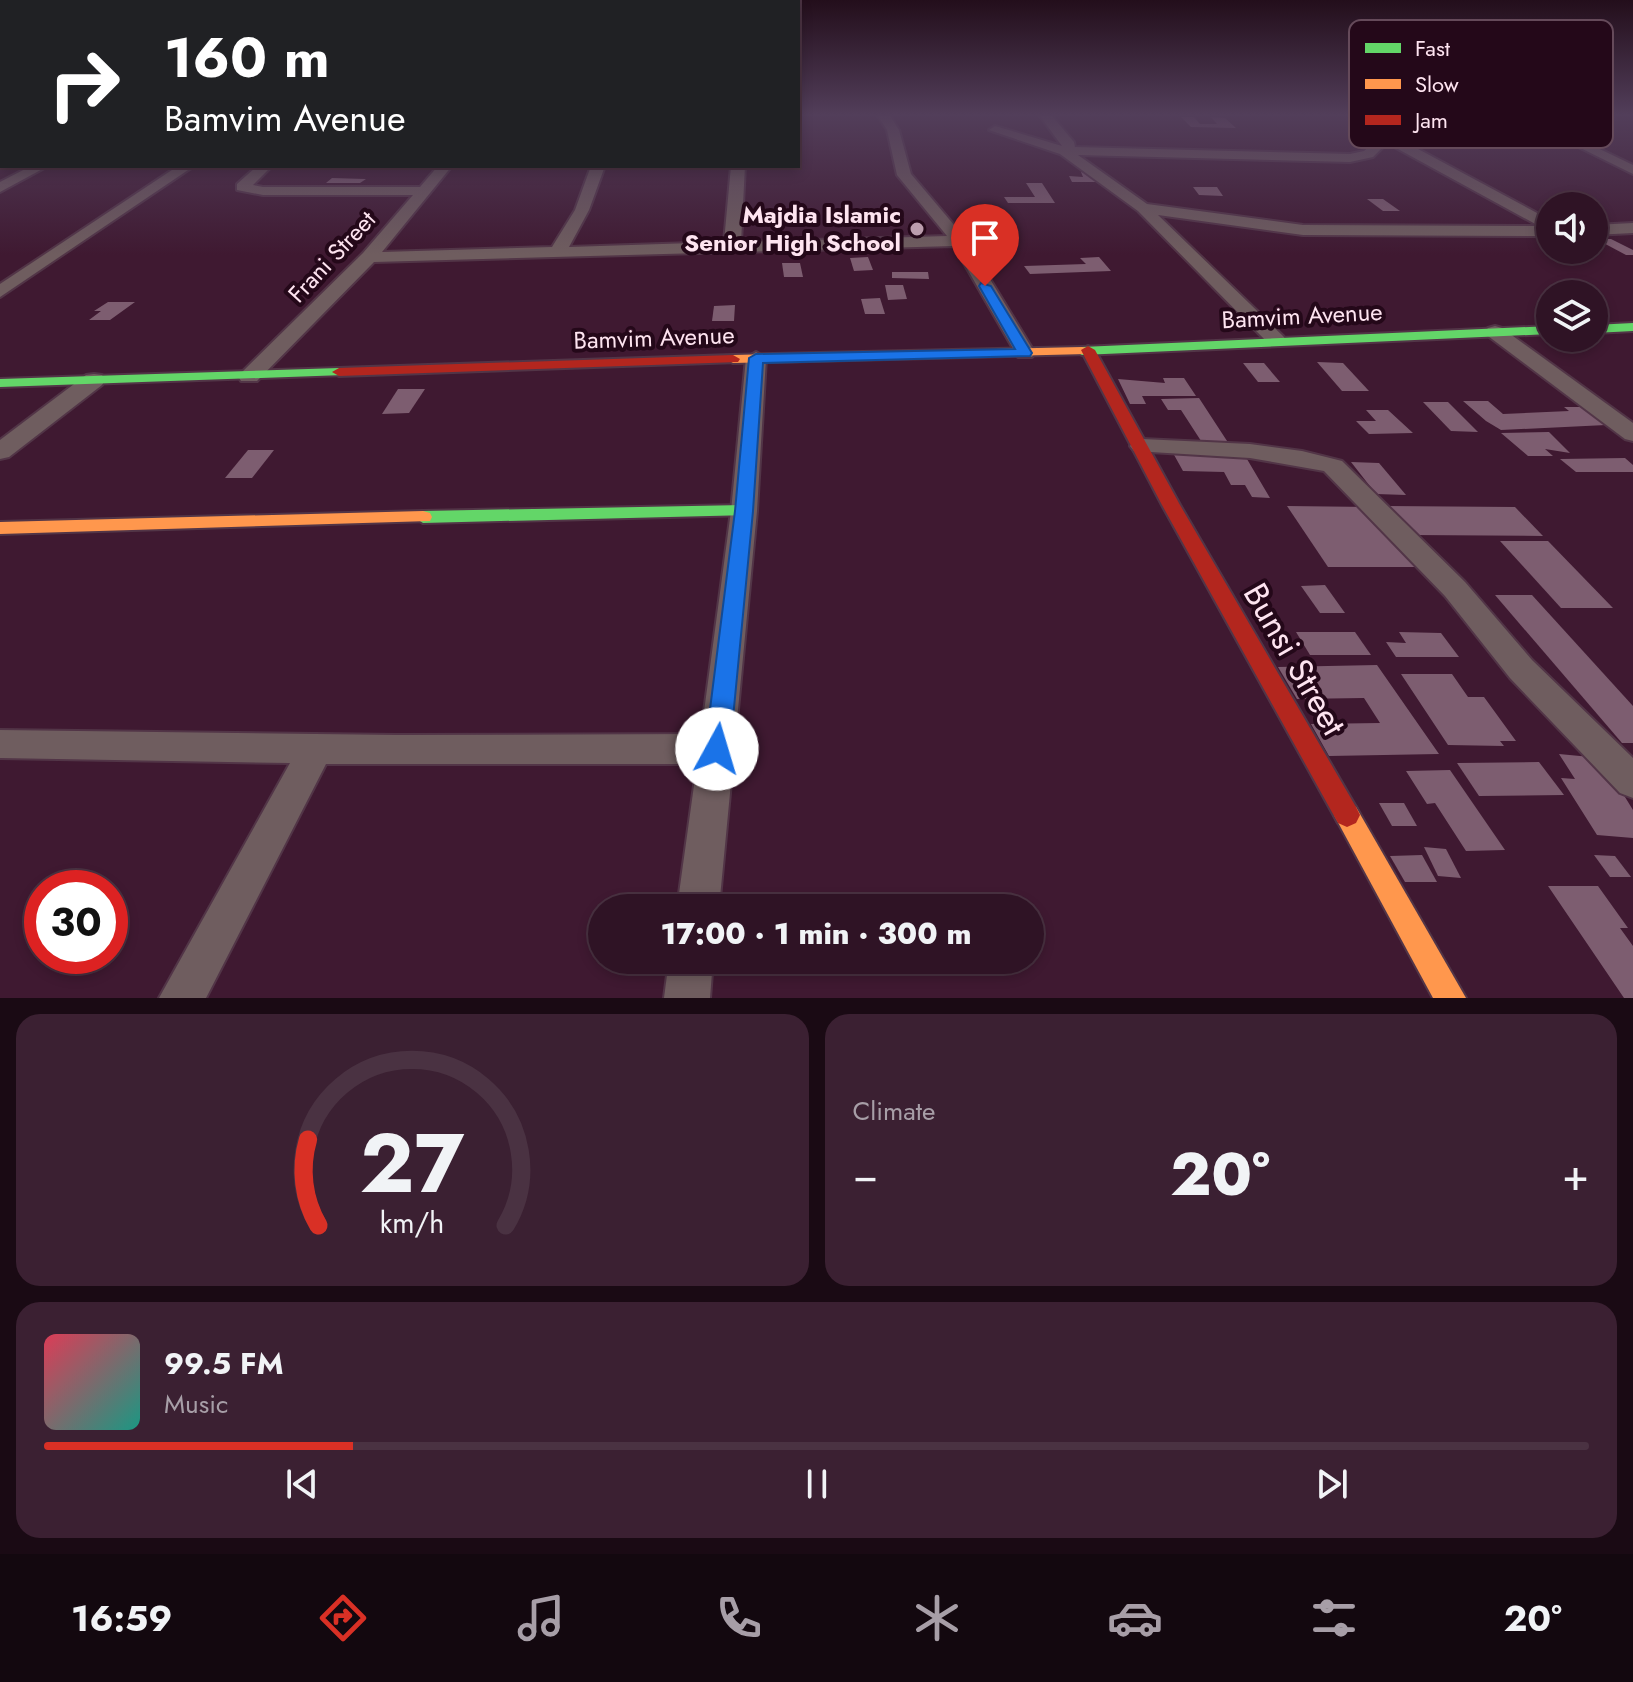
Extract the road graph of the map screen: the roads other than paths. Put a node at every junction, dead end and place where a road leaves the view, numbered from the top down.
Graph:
1 (901, 163) edge
2 (1080, 163) edge
3 (1432, 163) edge
4 (37, 168) edge
5 (184, 168) edge
6 (263, 168) edge
7 (443, 168) edge
8 (597, 168) edge
9 (738, 168) edge
10 (0, 188) edge
11 (422, 191) junction
12 (1143, 208) junction
13 (1536, 220) edge
14 (1536, 228) edge
15 (1633, 228) edge
16 (1608, 229) edge
17 (959, 241) junction
18 (732, 248) junction
19 (558, 251) junction
20 (369, 257) junction
21 (0, 292) edge
22 (1633, 327) edge
23 (1608, 328) edge
24 (1536, 331) edge
25 (1495, 332) junction
26 (1276, 340) junction
27 (1088, 350) junction
28 (1025, 353) junction
29 (756, 358) junction
30 (249, 376) junction
31 (94, 380) junction
32 (0, 383) edge
33 (1630, 429) edge
34 (1142, 446) junction
35 (0, 452) edge
36 (744, 511) junction
37 (0, 528) edge
38 (0, 744) edge
39 (316, 749) junction
40 (717, 749) junction
41 (1633, 782) edge
42 (700, 894) edge
43 (690, 974) edge
44 (182, 998) edge
45 (687, 998) edge
46 (1450, 998) edge

1 - 17 street
2 - 12 street
3 - 13 street
4 - 10 street
5 - 21 street
6 - 11 street
7 - 11 street, Frani Street
8 - 19 street
9 - 18 street
11 - 20 street, Frani Street
12 - 14 street
12 - 26 street
15 - 16 street
17 - 18 street
17 - 28 street
18 - 19 street
19 - 20 street
20 - 30 street, Frani Street
22 - 23 street
24 - 25 street, Bamvim Avenue
25 - 26 street, Bamvim Avenue
25 - 33 street
26 - 27 street, Bamvim Avenue
27 - 28 street, Bamvim Avenue
27 - 34 street, Bunsi Street
28 - 29 street, Bamvim Avenue
29 - 30 street, Bamvim Avenue
29 - 36 street
30 - 31 street, Bamvim Avenue
31 - 32 street, Bamvim Avenue
31 - 35 street
34 - 41 street
34 - 46 street, Bunsi Street
36 - 37 street
36 - 40 street
38 - 39 street
39 - 40 street
39 - 44 street
40 - 42 street
43 - 45 street

